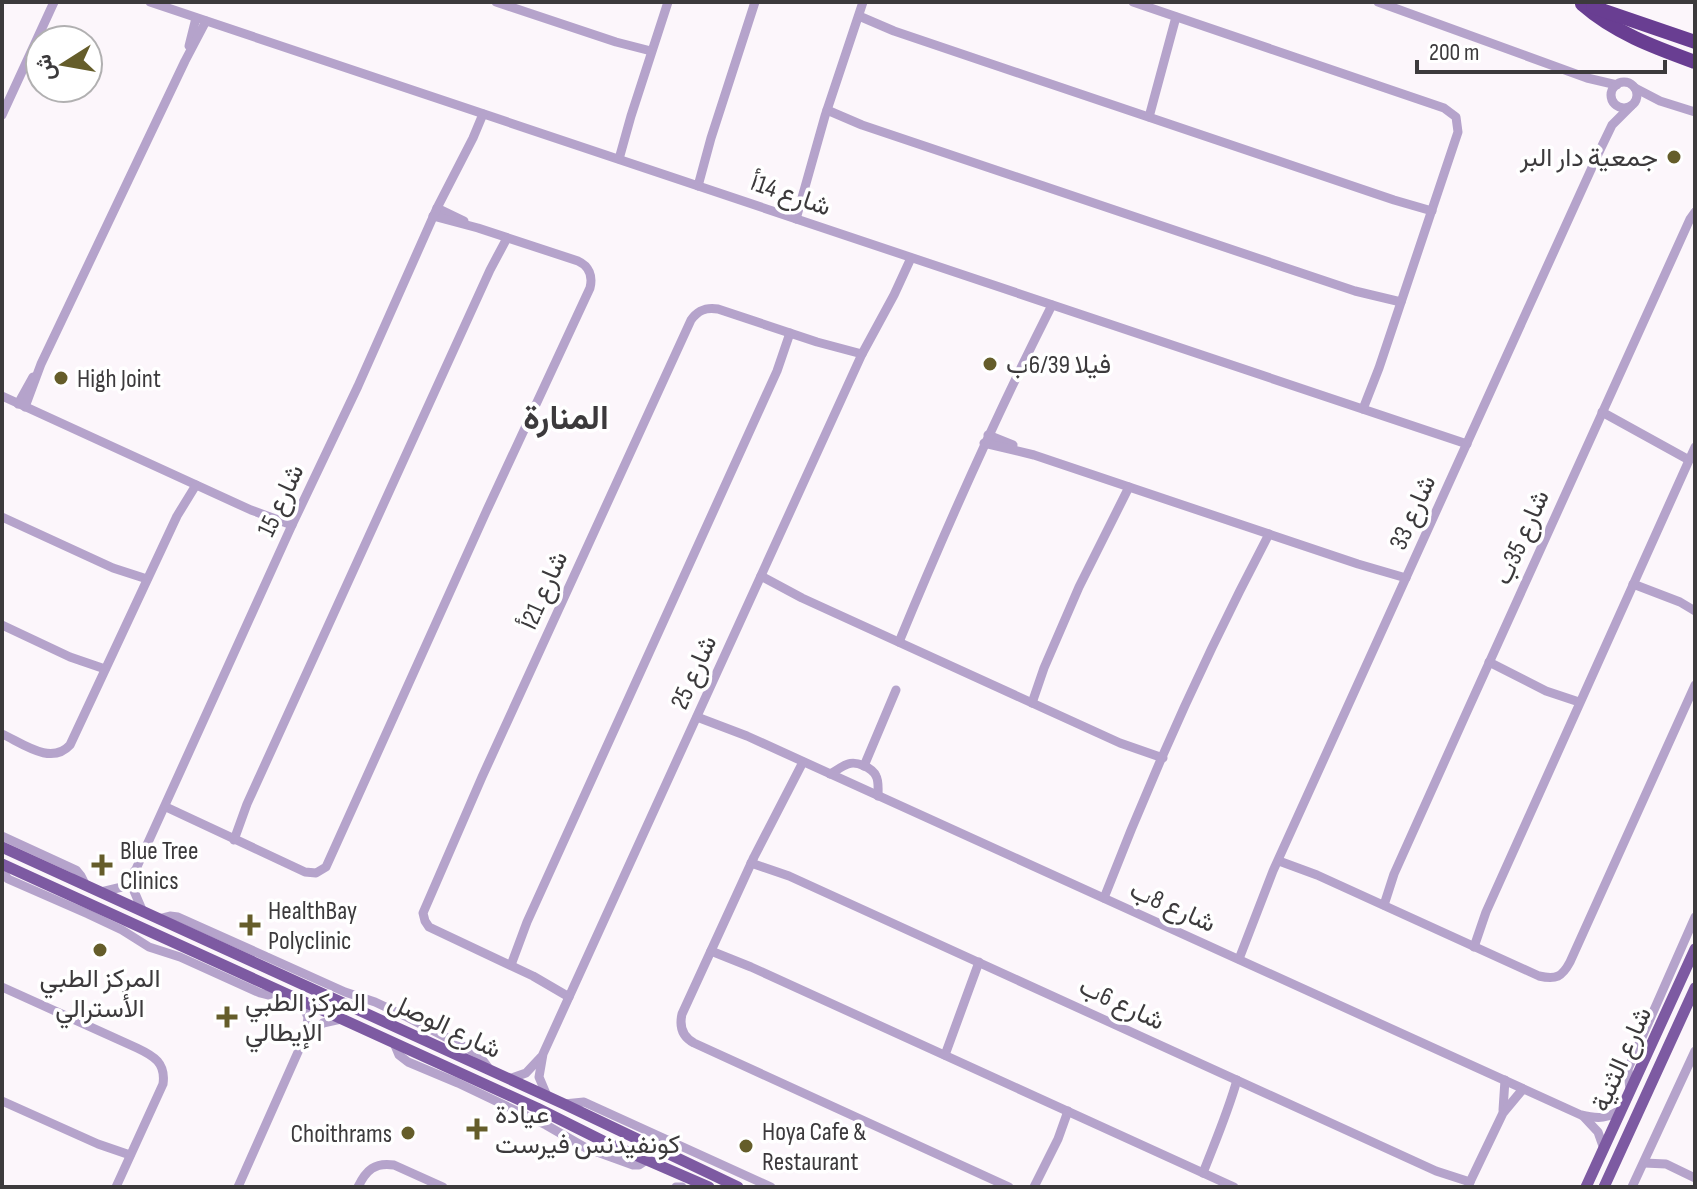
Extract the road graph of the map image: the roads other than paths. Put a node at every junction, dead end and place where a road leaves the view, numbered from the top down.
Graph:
1 (150, 2) edge
2 (496, 2) edge
3 (668, 2) edge
4 (755, 2) edge
5 (863, 2) edge
6 (1133, 2) edge
7 (1378, 2) edge
8 (1579, 3) edge
9 (55, 4) edge
10 (1180, 18) junction
11 (201, 19) junction
12 (858, 19) junction
13 (1695, 42) edge
14 (650, 55) junction
15 (1695, 62) edge
16 (1587, 78) junction
17 (1617, 85) junction
18 (1634, 88) junction
19 (1613, 100) junction
20 (1660, 101) junction
21 (1633, 104) junction
22 (1695, 112) edge
23 (480, 113) junction
24 (826, 113) junction
25 (2, 115) edge
26 (1146, 116) junction
27 (1612, 125) junction
28 (616, 158) junction
29 (695, 185) junction
30 (435, 212) junction
31 (1431, 214) junction
32 (1693, 215) edge
33 (792, 217) junction
34 (504, 237) junction
35 (907, 257) junction
36 (1048, 304) junction
37 (1400, 306) junction
38 (793, 334) junction
39 (861, 357) junction
40 (2, 396) edge
41 (21, 405) junction
42 (1367, 410) junction
43 (1600, 416) junction
44 (986, 439) junction
45 (1466, 447) junction
46 (1692, 453) edge
47 (193, 483) junction
48 (1125, 486) junction
49 (2, 517) edge
50 (290, 529) junction
51 (1265, 533) junction
52 (759, 580) junction
53 (1635, 580) junction
54 (145, 582) junction
55 (1404, 582) junction
56 (1695, 609) edge
57 (2, 625) edge
58 (896, 641) junction
59 (1488, 665) junction
60 (104, 672) junction
61 (1695, 685) edge
62 (896, 690) dead end
63 (1029, 701) junction
64 (1578, 705) junction
65 (698, 714) junction
66 (2, 734) edge
67 (800, 760) junction
68 (1161, 761) junction
69 (864, 766) junction
70 (830, 774) junction
71 (878, 796) junction
72 (165, 810) junction
73 (2, 836) edge
74 (227, 836) junction
75 (2, 847) edge
76 (1280, 858) junction
77 (753, 860) junction
78 (2, 864) edge
79 (136, 869) junction
80 (2, 871) edge
81 (86, 886) junction
82 (101, 892) junction
83 (1101, 897) junction
84 (1381, 904) junction
85 (143, 912) junction
86 (1695, 917) edge
87 (1471, 945) junction
88 (712, 948) junction
89 (1695, 949) edge
90 (1236, 958) junction
91 (508, 964) junction
92 (982, 964) junction
93 (2, 987) edge
94 (1695, 988) edge
95 (281, 991) junction
96 (571, 992) junction
97 (300, 1000) junction
98 (341, 1019) junction
99 (1658, 1029) junction
100 (304, 1043) junction
101 (1695, 1051) edge
102 (543, 1054) junction
103 (942, 1054) junction
104 (1655, 1074) junction
105 (509, 1079) junction
106 (1505, 1080) junction
107 (1240, 1081) junction
108 (1523, 1089) junction
109 (1630, 1090) junction
110 (547, 1096) junction
111 (2, 1101) edge
112 (564, 1104) junction
113 (1622, 1108) junction
114 (1071, 1113) junction
115 (1503, 1113) junction
116 (1581, 1115) junction
117 (1651, 1147) junction
118 (1604, 1149) junction
119 (128, 1158) junction
120 (1644, 1163) junction
121 (1666, 1164) junction
122 (1200, 1171) junction
123 (1695, 1178) edge
124 (1468, 1185) edge
125 (705, 1186) edge
126 (116, 1187) edge
127 (238, 1187) edge
128 (358, 1187) edge
129 (443, 1187) edge
130 (676, 1187) edge
131 (682, 1187) edge
132 (738, 1187) edge
133 (771, 1187) edge
134 (1009, 1187) edge
135 (1037, 1187) edge
136 (1234, 1187) edge
137 (1586, 1187) edge
138 (1604, 1187) edge
139 (1632, 1187) edge

1 - 11 street, شارع 14أ
2 - 14 street
3 - 14 street
4 - 29 street
5 - 12 street
6 - 10 street
7 - 16 street
8 - 13 highway
8 - 15 highway
9 - 25 street
10 - 26 street
10 - 31 street
11 - 23 street, شارع 14أ
11 - 41 street
12 - 24 street
12 - 26 street
14 - 28 street
16 - 17 street
16 - 19 street
17 - 18 street
17 - 19 street
18 - 20 street
18 - 21 street
19 - 21 street
19 - 27 street, شارع 33
20 - 21 street
20 - 22 street
21 - 27 street, شارع 33
23 - 28 street, شارع 14أ
23 - 30 street, شارع 15
24 - 33 street
24 - 37 street
26 - 31 street
27 - 45 street, شارع 33
28 - 29 street, شارع 14أ
29 - 33 street, شارع 14أ
30 - 34 street
30 - 50 street, شارع 15
31 - 37 street
32 - 43 street, شارع 35ب
33 - 35 street, شارع 14أ
34 - 74 street
34 - 74 street
35 - 36 street, شارع 14أ
35 - 39 street, شارع 25
36 - 42 street, شارع 14أ
36 - 44 street
37 - 42 street
38 - 39 street
38 - 91 street
38 - 91 street, شارع 21أ
39 - 52 street, شارع 25
40 - 41 street
41 - 47 street
42 - 45 street, شارع 14أ
43 - 46 street
43 - 59 street, شارع 35ب
44 - 48 street
44 - 58 street
45 - 55 street, شارع 33
46 - 53 street
47 - 50 street
47 - 54 street
48 - 51 street
48 - 63 street
49 - 54 street
50 - 72 street, شارع 15
51 - 55 street
51 - 68 street
52 - 58 street
52 - 65 street, شارع 25
53 - 56 street
53 - 64 street
54 - 60 street
55 - 76 street, شارع 33
57 - 60 street
58 - 63 street
59 - 64 street
59 - 84 street, شارع 35ب
60 - 66 street
61 - 87 street
62 - 69 street
63 - 68 street
64 - 87 street
65 - 67 street, شارع 8ب
65 - 96 street, شارع 25
67 - 70 street, شارع 8ب
67 - 77 street
68 - 83 street
69 - 70 street
69 - 71 street
70 - 71 street, شارع 8ب
71 - 83 street, شارع 8ب
72 - 74 street
72 - 79 street, شارع 15
73 - 81 street
75 - 81 main road, شارع الوصل
76 - 84 street
76 - 90 street, شارع 33
77 - 88 street
77 - 92 street, شارع 6ب
78 - 95 main road, شارع الوصل
79 - 82 street, شارع 15
79 - 85 street
80 - 95 street
81 - 82 main road, شارع الوصل
82 - 85 main road, شارع الوصل
83 - 90 street, شارع 8ب
84 - 87 street
85 - 105 main road, شارع الوصل
86 - 109 street
88 - 103 street
88 - 134 street
89 - 99 main road, شارع الثنية
90 - 106 street, شارع 8ب
91 - 96 street
92 - 103 street
92 - 107 street, شارع 6ب
93 - 119 street
94 - 104 main road, شارع الثنية
95 - 97 main road, شارع الوصل
96 - 102 street, شارع 25
97 - 98 main road, شارع الوصل
97 - 100 street
98 - 100 street
98 - 125 main road, شارع الوصل
99 - 104 main road
99 - 109 main road, شارع الثنية
100 - 127 street
101 - 117 street
102 - 105 street, شارع 25
102 - 110 street, شارع 25
103 - 114 street
104 - 138 main road, شارع الثنية
105 - 110 main road, شارع الوصل
106 - 108 street, شارع 8ب
106 - 115 street
107 - 122 street
107 - 124 street, شارع 6ب
108 - 115 street
108 - 116 street, شارع 8ب
109 - 113 main road, شارع الثنية
110 - 112 main road, شارع الوصل
111 - 119 street
112 - 132 main road, شارع الوصل
112 - 133 street
113 - 116 street
113 - 118 main road, شارع الثنية
114 - 122 street
114 - 135 street
115 - 124 street
116 - 118 street
117 - 120 street
117 - 121 street
118 - 137 main road, شارع الثنية
119 - 126 street
120 - 121 street
120 - 139 street
121 - 123 street
122 - 136 street
128 - 129 street
130 - 131 street

